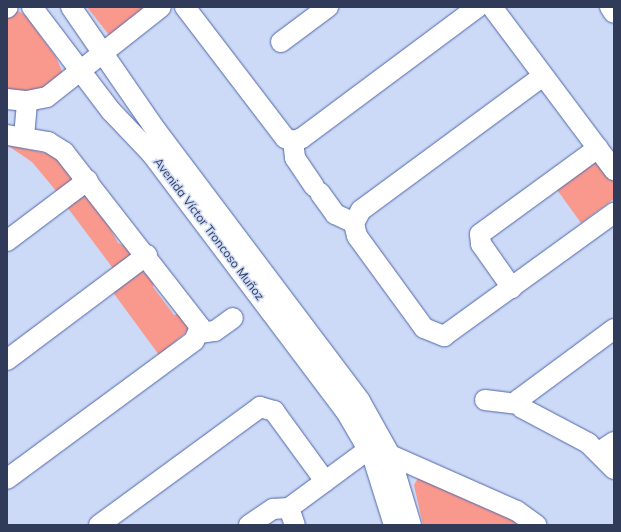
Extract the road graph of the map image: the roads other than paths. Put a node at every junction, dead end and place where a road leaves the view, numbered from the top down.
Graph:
1 (32, 7) edge
2 (71, 7) edge
3 (161, 7) edge
4 (185, 7) edge
5 (328, 7) edge
6 (478, 7) edge
7 (492, 7) edge
8 (610, 7) edge
9 (614, 13) edge
10 (281, 42) dead end
11 (105, 53) junction
12 (82, 71) junction
13 (543, 76) junction
14 (7, 99) edge
15 (27, 101) junction
16 (15, 136) edge
17 (293, 141) junction
18 (598, 148) junction
19 (614, 170) edge
20 (88, 180) junction
21 (614, 213) edge
22 (354, 223) junction
23 (7, 241) edge
24 (146, 256) junction
25 (512, 288) junction
26 (233, 318) dead end
27 (614, 329) edge
28 (200, 332) junction
29 (7, 360) edge
30 (338, 386) junction
31 (485, 400) dead end
32 (519, 404) junction
33 (606, 447) edge
34 (369, 449) junction
35 (390, 456) junction
36 (614, 469) edge
37 (7, 479) edge
38 (326, 481) junction
39 (292, 516) edge
40 (99, 525) edge
41 (249, 525) edge
42 (394, 525) edge
43 (411, 525) edge
44 (536, 525) edge

1 - 12 street, Avenida Víctor Troncoso Muñoz
2 - 11 street, Avenida Víctor Troncoso Muñoz
3 - 11 street
4 - 17 street
5 - 10 street
6 - 17 street
7 - 13 street
8 - 9 street
11 - 12 street
11 - 30 street, Avenida Víctor Troncoso Muñoz
12 - 15 street
12 - 30 street, Avenida Víctor Troncoso Muñoz
13 - 18 street
13 - 22 street
14 - 15 street
15 - 16 street
16 - 20 street
17 - 22 street
18 - 19 street
18 - 25 street
20 - 23 street
20 - 24 street
21 - 25 street
22 - 25 street
24 - 28 street
24 - 29 street
26 - 28 street
27 - 32 street
28 - 37 street
30 - 34 street, Avenida Víctor Troncoso Muñoz
30 - 35 street, Avenida Víctor Troncoso Muñoz
31 - 32 street
32 - 33 street
33 - 36 street
34 - 38 street
34 - 42 street, Avenida Víctor Troncoso Muñoz
35 - 43 street, Avenida Víctor Troncoso Muñoz
35 - 44 street
38 - 39 street
38 - 40 street
39 - 41 street

